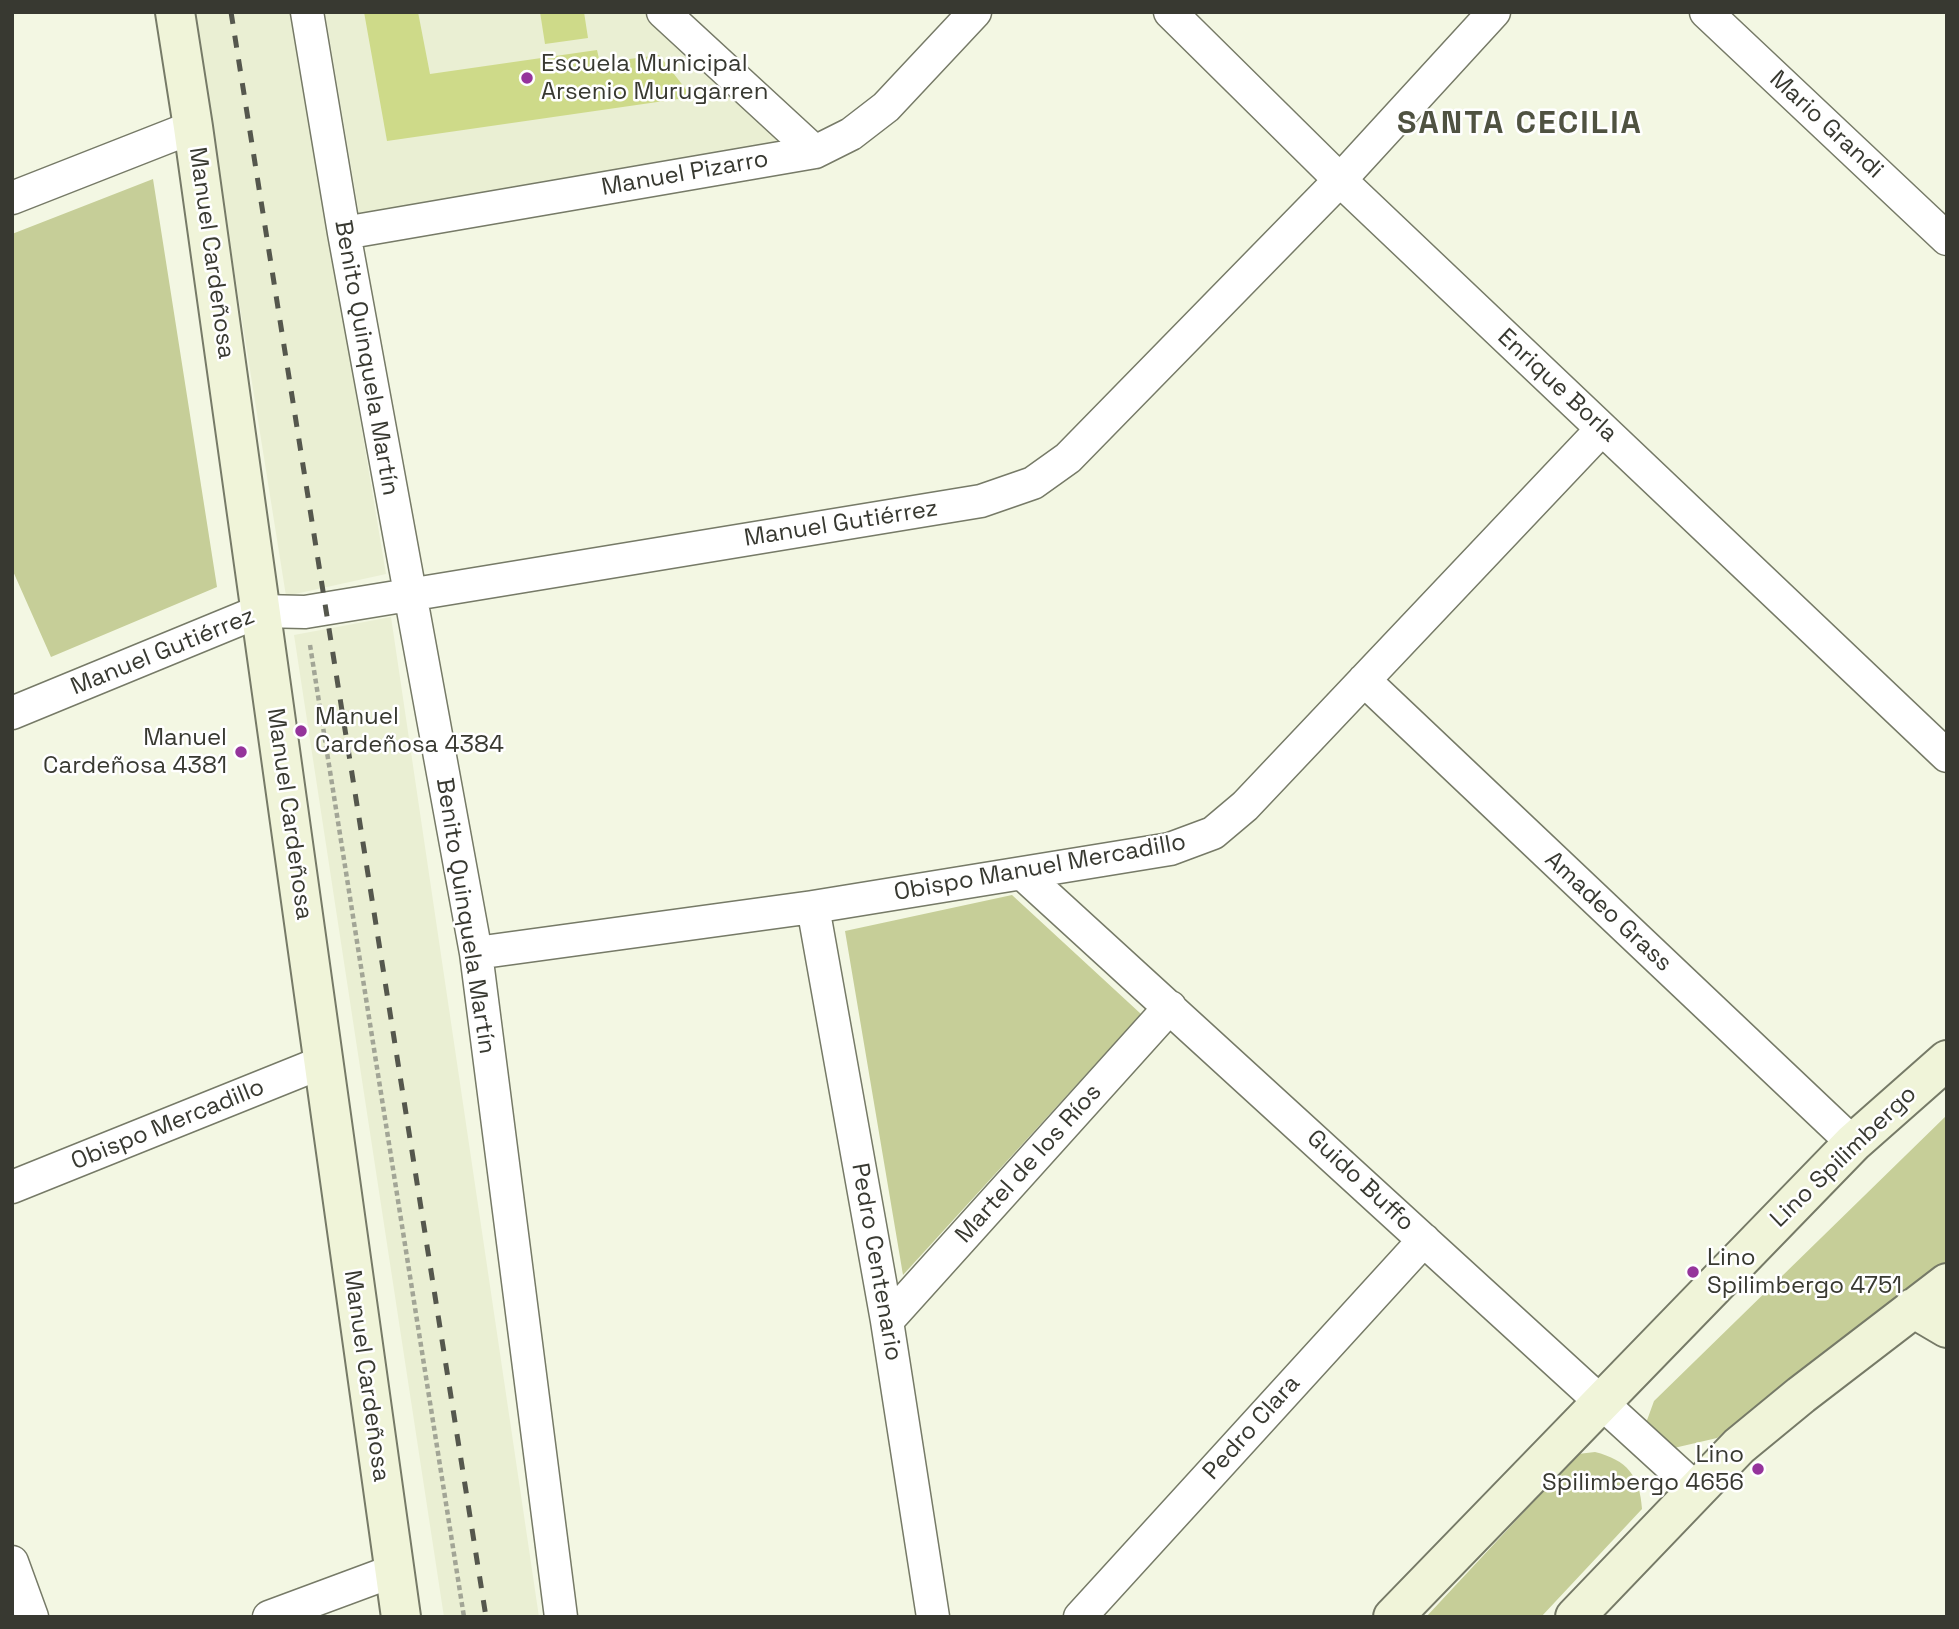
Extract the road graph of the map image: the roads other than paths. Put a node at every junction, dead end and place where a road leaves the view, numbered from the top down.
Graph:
1 (175, 12) edge
2 (307, 12) edge
3 (663, 12) edge
4 (975, 12) edge
5 (1170, 12) edge
6 (1494, 12) edge
7 (1706, 12) edge
8 (193, 127) junction
9 (815, 152) junction
10 (1340, 180) junction
11 (12, 198) edge
12 (344, 233) junction
13 (1947, 239) edge
14 (1602, 429) junction
15 (409, 593) junction
16 (260, 611) junction
17 (1364, 680) junction
18 (14, 707) edge
19 (1947, 756) edge
20 (1024, 875) junction
21 (813, 907) junction
22 (475, 953) junction
23 (1170, 1007) junction
24 (1947, 1060) edge
25 (323, 1062) junction
26 (1853, 1143) junction
27 (12, 1187) edge
28 (1424, 1240) junction
29 (1947, 1283) edge
30 (1913, 1308) junction
31 (887, 1321) junction
32 (1947, 1328) edge
33 (1600, 1401) junction
34 (1696, 1489) junction
35 (12, 1562) edge
36 (393, 1571) junction
37 (32, 1617) edge
38 (269, 1617) edge
39 (401, 1617) edge
40 (561, 1617) edge
41 (933, 1617) edge
42 (1080, 1617) edge
43 (1392, 1617) edge
44 (1575, 1617) edge

1 - 8 main road, Manuel Cardeñosa
2 - 12 street, Benito Quinquela Martín
3 - 9 street
4 - 9 street, Manuel Pizarro
5 - 10 street, Enrique Borla
6 - 10 street, Manuel Gutiérrez
7 - 13 street, Mario Grandi
8 - 11 street
8 - 16 main road, Manuel Cardeñosa
9 - 12 street, Manuel Pizarro
10 - 14 street, Enrique Borla
10 - 15 street, Manuel Gutiérrez
12 - 15 street, Benito Quinquela Martín
14 - 17 street, Obispo Manuel Mercadillo
14 - 19 street, Enrique Borla
15 - 16 street, Manuel Gutiérrez
15 - 22 street, Benito Quinquela Martín
16 - 18 street, Manuel Gutiérrez
16 - 25 main road, Manuel Cardeñosa
17 - 20 street, Obispo Manuel Mercadillo
17 - 26 street, Amadeo Grass
20 - 21 street, Obispo Manuel Mercadillo
20 - 23 street, Guido Buffo
21 - 22 street, Obispo Manuel Mercadillo
21 - 31 street, Pedro Centenario
22 - 40 street, Benito Quinquela Martín
23 - 28 street, Guido Buffo
23 - 31 street, Martel de los Ríos
24 - 26 main road, Lino Spilimbergo
25 - 27 street, Obispo Mercadillo
25 - 36 main road, Manuel Cardeñosa
26 - 33 main road, Lino Spilimbergo
28 - 33 street, Guido Buffo
28 - 42 street, Pedro Clara
29 - 30 main road
30 - 32 main road
30 - 34 main road
31 - 41 street, Pedro Centenario
33 - 34 street, Guido Buffo
33 - 43 main road, Lino Spilimbergo
34 - 44 main road
35 - 37 street
36 - 38 street
36 - 39 main road, Manuel Cardeñosa

